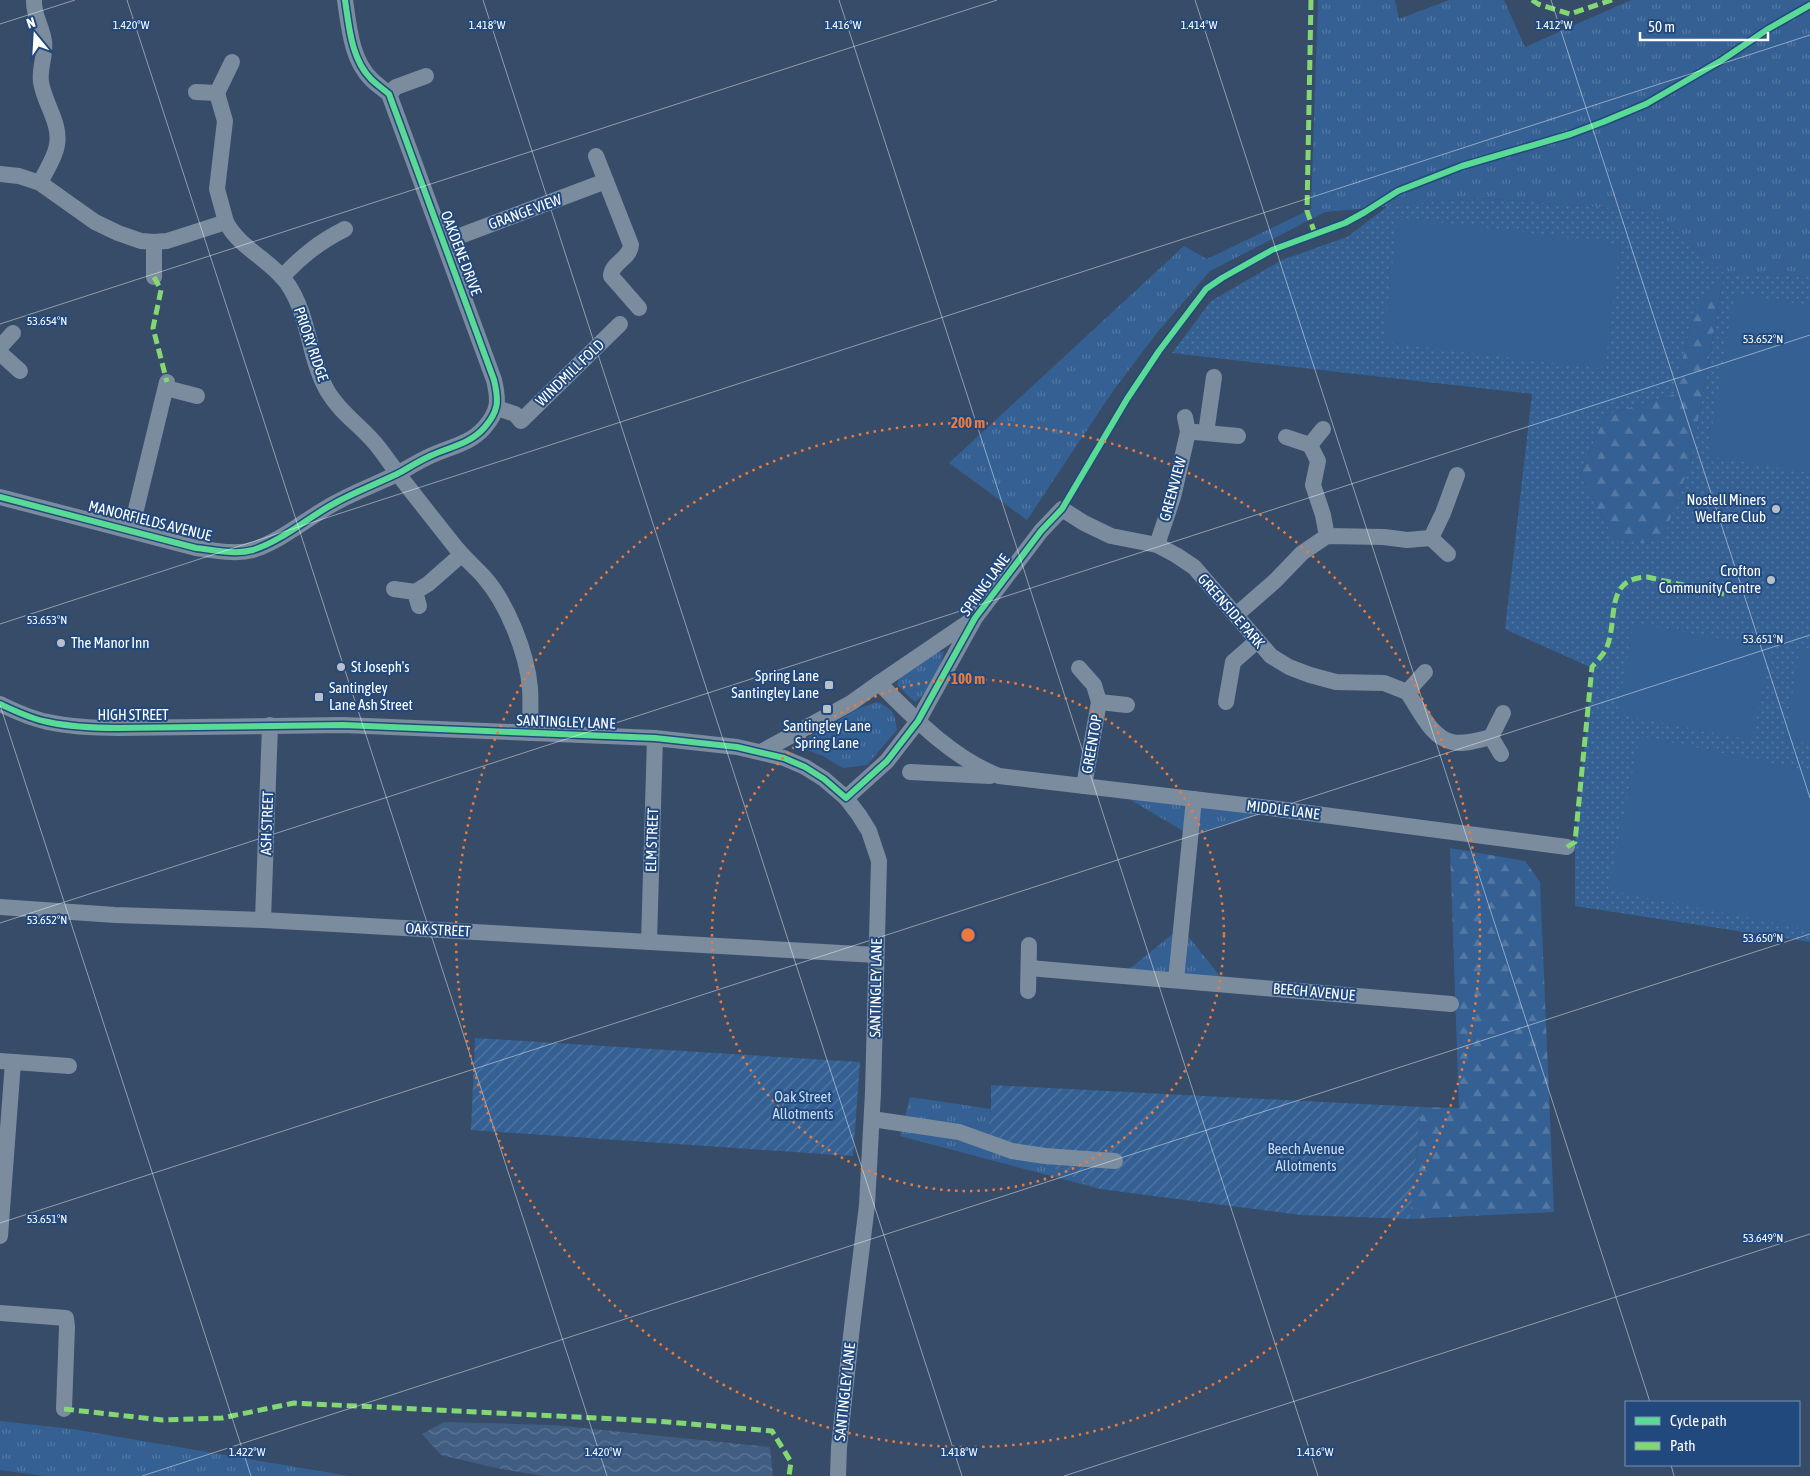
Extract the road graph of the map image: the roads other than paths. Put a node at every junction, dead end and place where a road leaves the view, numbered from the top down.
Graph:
1 (34, 0) edge
2 (345, 0) edge
3 (232, 62) dead end
4 (426, 76) dead end
5 (196, 92) dead end
6 (217, 93) junction
7 (389, 94) junction
8 (596, 156) dead end
9 (0, 174) edge
10 (606, 182) junction
11 (40, 183) junction
12 (226, 222) junction
13 (345, 228) dead end
14 (154, 242) junction
15 (444, 242) junction
16 (154, 277) dead end
17 (282, 277) junction
18 (638, 308) dead end
19 (620, 324) dead end
20 (12, 333) dead end
21 (0, 347) edge
22 (0, 353) edge
23 (20, 371) dead end
24 (1214, 377) dead end
25 (197, 396) dead end
26 (497, 408) junction
27 (1323, 430) dead end
28 (1206, 434) junction
29 (1238, 436) dead end
30 (1286, 437) dead end
31 (1310, 445) junction
32 (398, 473) junction
33 (1457, 475) dead end
34 (0, 496) edge
35 (1062, 509) joint
36 (131, 530) junction
37 (1327, 536) junction
38 (1431, 538) junction
39 (1157, 545) junction
40 (460, 554) junction
41 (1448, 554) dead end
42 (394, 589) dead end
43 (1236, 615) junction
44 (975, 618) junction
45 (1257, 641) junction
46 (1079, 668) dead end
47 (1425, 672) dead end
48 (879, 683) junction
49 (1407, 692) junction
50 (1099, 702) junction
51 (1226, 702) dead end
52 (0, 704) edge
53 (1127, 705) dead end
54 (1503, 713) dead end
55 (918, 721) junction
56 (270, 725) junction
57 (530, 733) junction
58 (1491, 737) junction
59 (655, 738) junction
60 (761, 752) junction
61 (1501, 754) dead end
62 (910, 772) dead end
63 (999, 776) junction
64 (1084, 786) junction
65 (846, 798) junction
66 (1194, 799) junction
67 (1567, 847) dead end
68 (0, 907) edge
69 (263, 920) junction
70 (649, 942) junction
71 (1029, 945) dead end
72 (876, 955) junction
73 (1028, 968) junction
74 (1176, 980) junction
75 (1028, 991) dead end
76 (1451, 1004) dead end
77 (6, 1062) edge
78 (70, 1066) dead end
79 (872, 1119) junction
80 (1115, 1160) dead end
81 (0, 1236) edge
82 (0, 1313) edge
83 (64, 1409) dead end
84 (838, 1476) edge

1 - 11 street
2 - 7 street, OAKDENE DRIVE
3 - 6 street
4 - 7 street
5 - 6 street
6 - 12 street
7 - 15 street, OAKDENE DRIVE
8 - 10 street
9 - 11 street
10 - 15 street, GRANGE VIEW
10 - 18 street
11 - 14 street
12 - 14 street
12 - 17 street, PRIORY RIDGE
13 - 17 street
14 - 16 street
15 - 26 street, OAKDENE DRIVE
17 - 32 street, PRIORY RIDGE
19 - 26 street, WINDMILL FOLD
20 - 21 street
22 - 23 street
24 - 28 street
25 - 36 street, MANORFIELDS AVENUE
26 - 32 street
27 - 31 street
28 - 29 street, GREENVIEW
28 - 39 street, GREENVIEW
30 - 31 street
31 - 37 street
32 - 36 street, MANORFIELDS AVENUE
32 - 40 street, PRIORY RIDGE
33 - 38 street
34 - 36 street, MANORFIELDS AVENUE
35 - 39 street, GREENSIDE PARK
35 - 44 street, SPRING LANE
37 - 38 street
37 - 43 street
38 - 41 street
39 - 43 street, GREENSIDE PARK
40 - 42 street
40 - 57 street, PRIORY RIDGE
43 - 45 street, GREENSIDE PARK
44 - 48 street, SPRING LANE
44 - 55 street, SPRING LANE
45 - 49 street, GREENSIDE PARK
45 - 51 street
46 - 50 street, GREENTOP
47 - 49 street
48 - 55 street
48 - 60 street, SPRING LANE
49 - 58 street
50 - 53 street, GREENTOP
50 - 64 street, GREENTOP
52 - 56 street, HIGH STREET
54 - 58 street
55 - 63 street, MIDDLE LANE
55 - 65 street, SPRING LANE
56 - 57 street, SANTINGLEY LANE
56 - 69 street, ASH STREET
57 - 59 street, SANTINGLEY LANE
58 - 61 street
59 - 60 street, SANTINGLEY LANE
59 - 70 street, ELM STREET
60 - 65 street, SANTINGLEY LANE
62 - 63 street, MIDDLE LANE
63 - 64 street, MIDDLE LANE
64 - 66 street, MIDDLE LANE
65 - 72 street, SANTINGLEY LANE
66 - 67 street, MIDDLE LANE
66 - 74 street
68 - 69 street, OAK STREET
69 - 70 street, OAK STREET
70 - 72 street, OAK STREET
71 - 73 street
72 - 79 street, SANTINGLEY LANE
73 - 74 street, BEECH AVENUE
73 - 75 street
74 - 76 street, BEECH AVENUE
77 - 78 street
77 - 81 street
79 - 80 street
79 - 84 street, SANTINGLEY LANE
82 - 83 street

